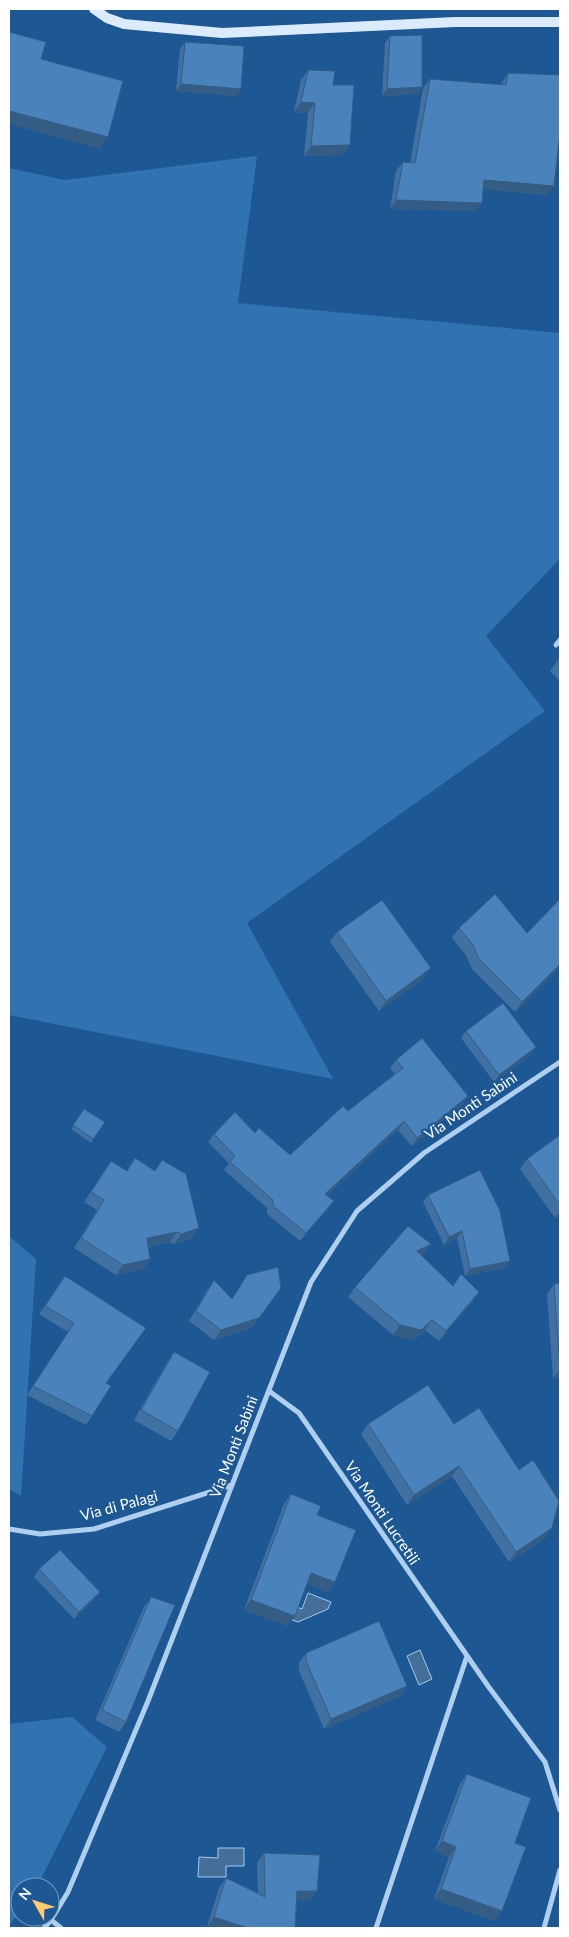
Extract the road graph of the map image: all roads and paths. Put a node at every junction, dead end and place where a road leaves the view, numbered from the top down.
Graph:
1 (94, 9) edge
2 (560, 22) edge
3 (560, 640) edge
4 (556, 645) dead end
5 (560, 1062) edge
6 (269, 1391) junction
7 (232, 1485) junction
8 (9, 1529) edge
9 (467, 1656) junction
10 (560, 1810) edge
11 (560, 1870) edge
12 (60, 1906) edge
13 (376, 1928) edge
14 (544, 1928) edge

1 - 2 main road
3 - 4 street
5 - 6 street, Via Monti Sabini
6 - 7 street, Via Monti Sabini
6 - 9 street, Via Monti Lucretili
7 - 8 street, Via di Palagi
7 - 12 street, Via Monti Sabini
9 - 10 street, Via Monti Lucretili
9 - 13 street
11 - 14 street

